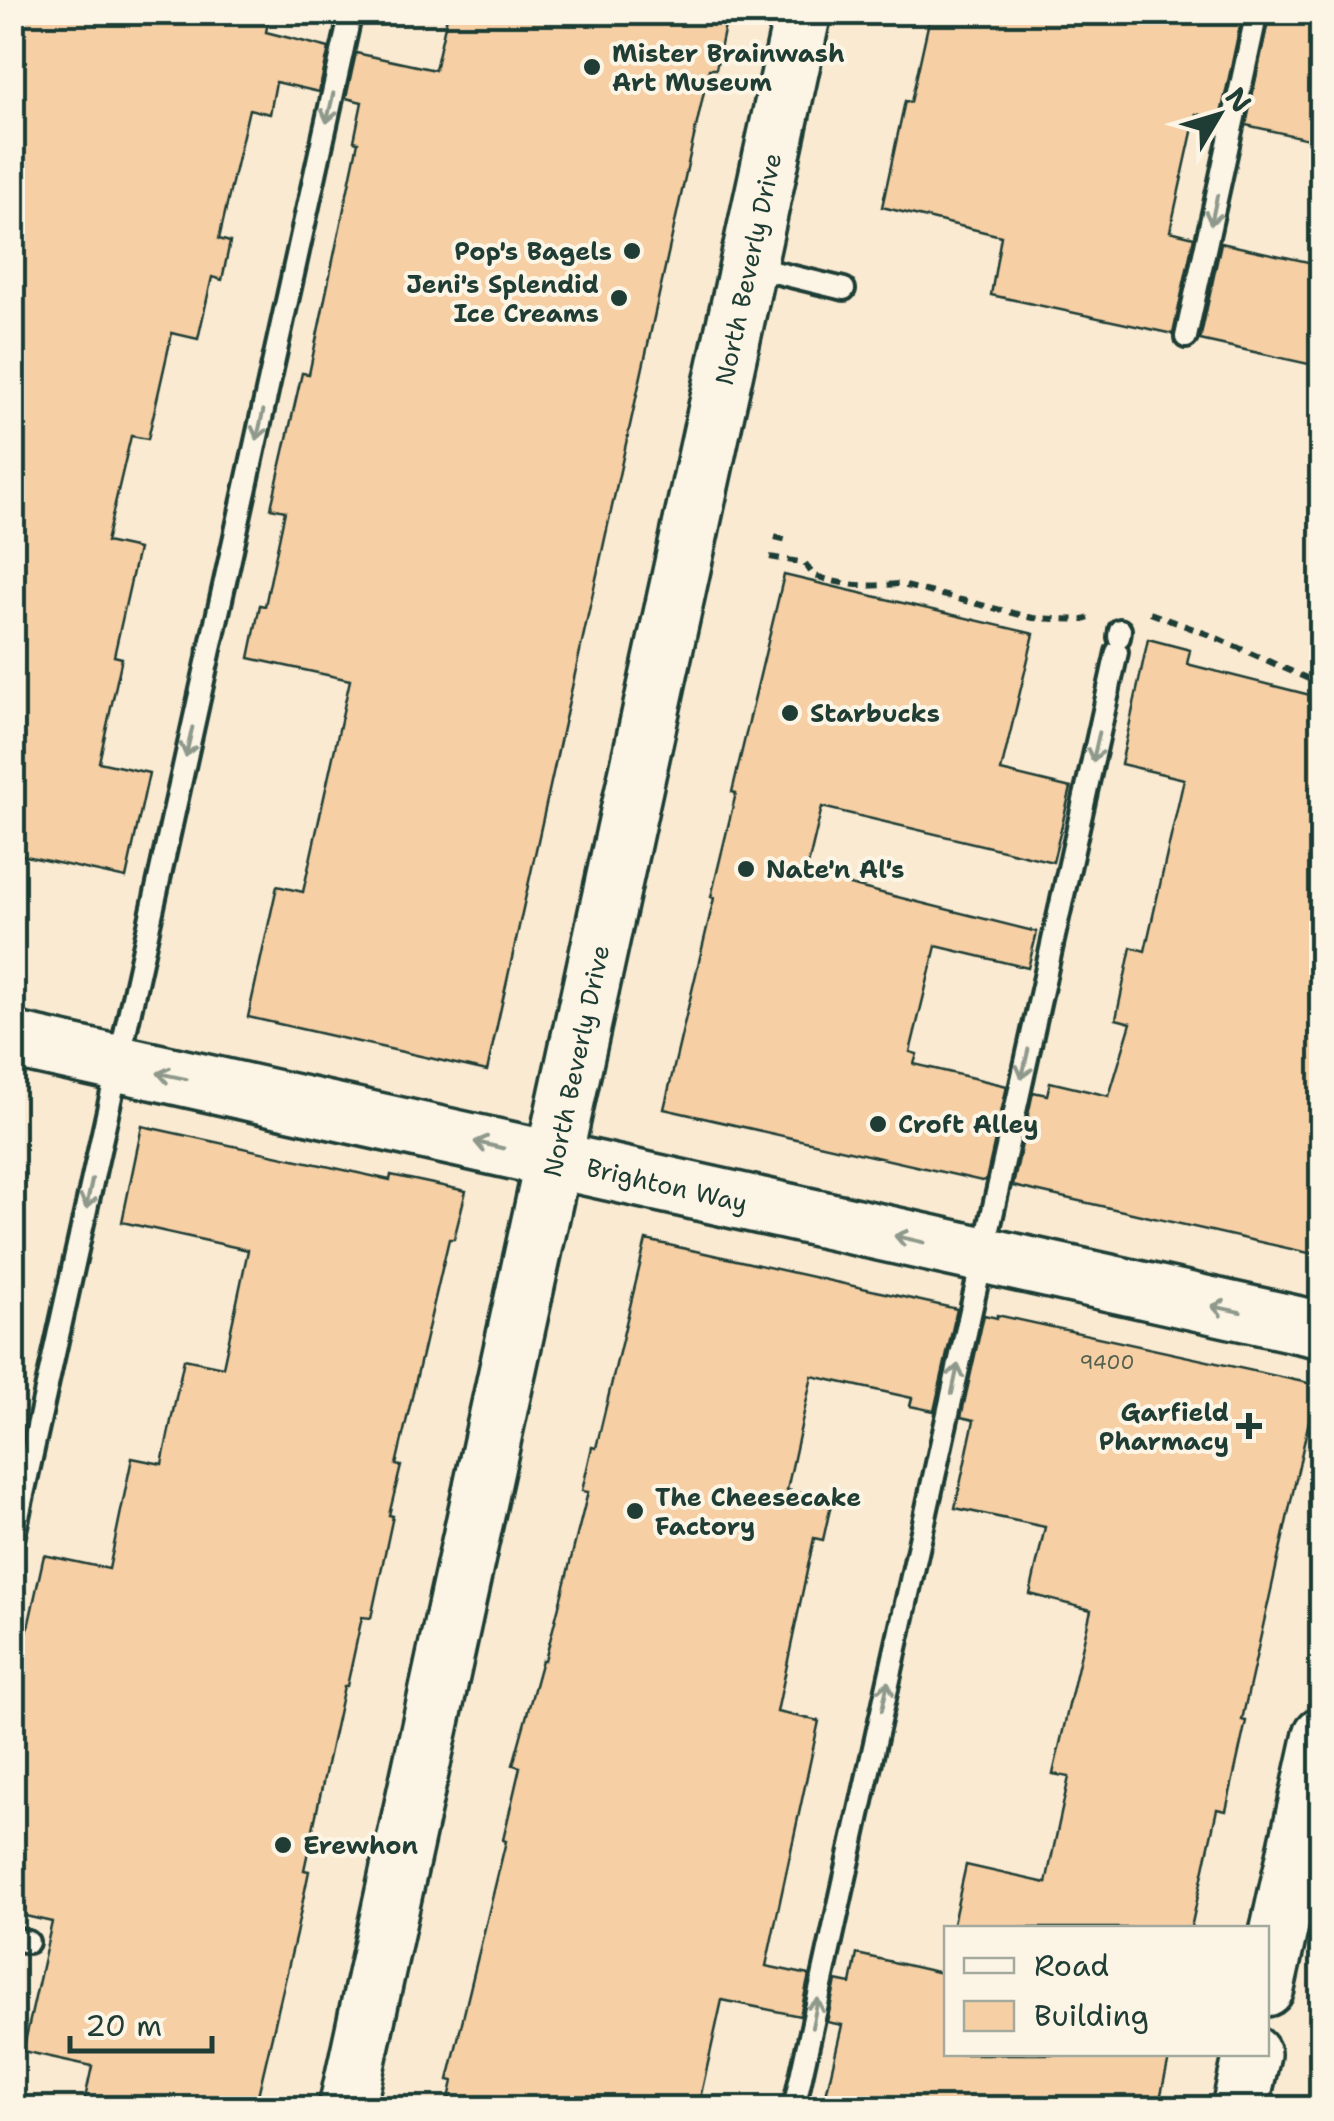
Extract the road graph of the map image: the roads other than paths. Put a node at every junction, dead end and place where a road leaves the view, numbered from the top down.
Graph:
1 (352, 12) edge
2 (803, 12) edge
3 (1257, 12) edge
4 (748, 266) junction
5 (844, 289) dead end
6 (1186, 337) dead end
7 (1119, 640) dead end
8 (12, 1040) edge
9 (118, 1064) junction
10 (555, 1160) junction
11 (983, 1255) junction
12 (1322, 1330) edge
13 (12, 1544) edge
14 (1322, 1735) edge
15 (1269, 1974) edge
16 (1252, 2056) edge
17 (347, 2108) edge
18 (794, 2108) edge
19 (1240, 2108) edge

1 -> 9 lane
2 - 4 street, North Beverly Drive
3 -> 6 lane
4 - 5 lane
4 - 10 street, North Beverly Drive
7 -> 11 lane
8 - 9 street, Brighton Way
10 -> 9 street, Brighton Way
9 -> 13 lane
11 -> 10 street, Brighton Way
10 - 17 street, North Beverly Drive
12 -> 11 street, Brighton Way
18 -> 11 lane
14 - 15 street
16 - 19 street

